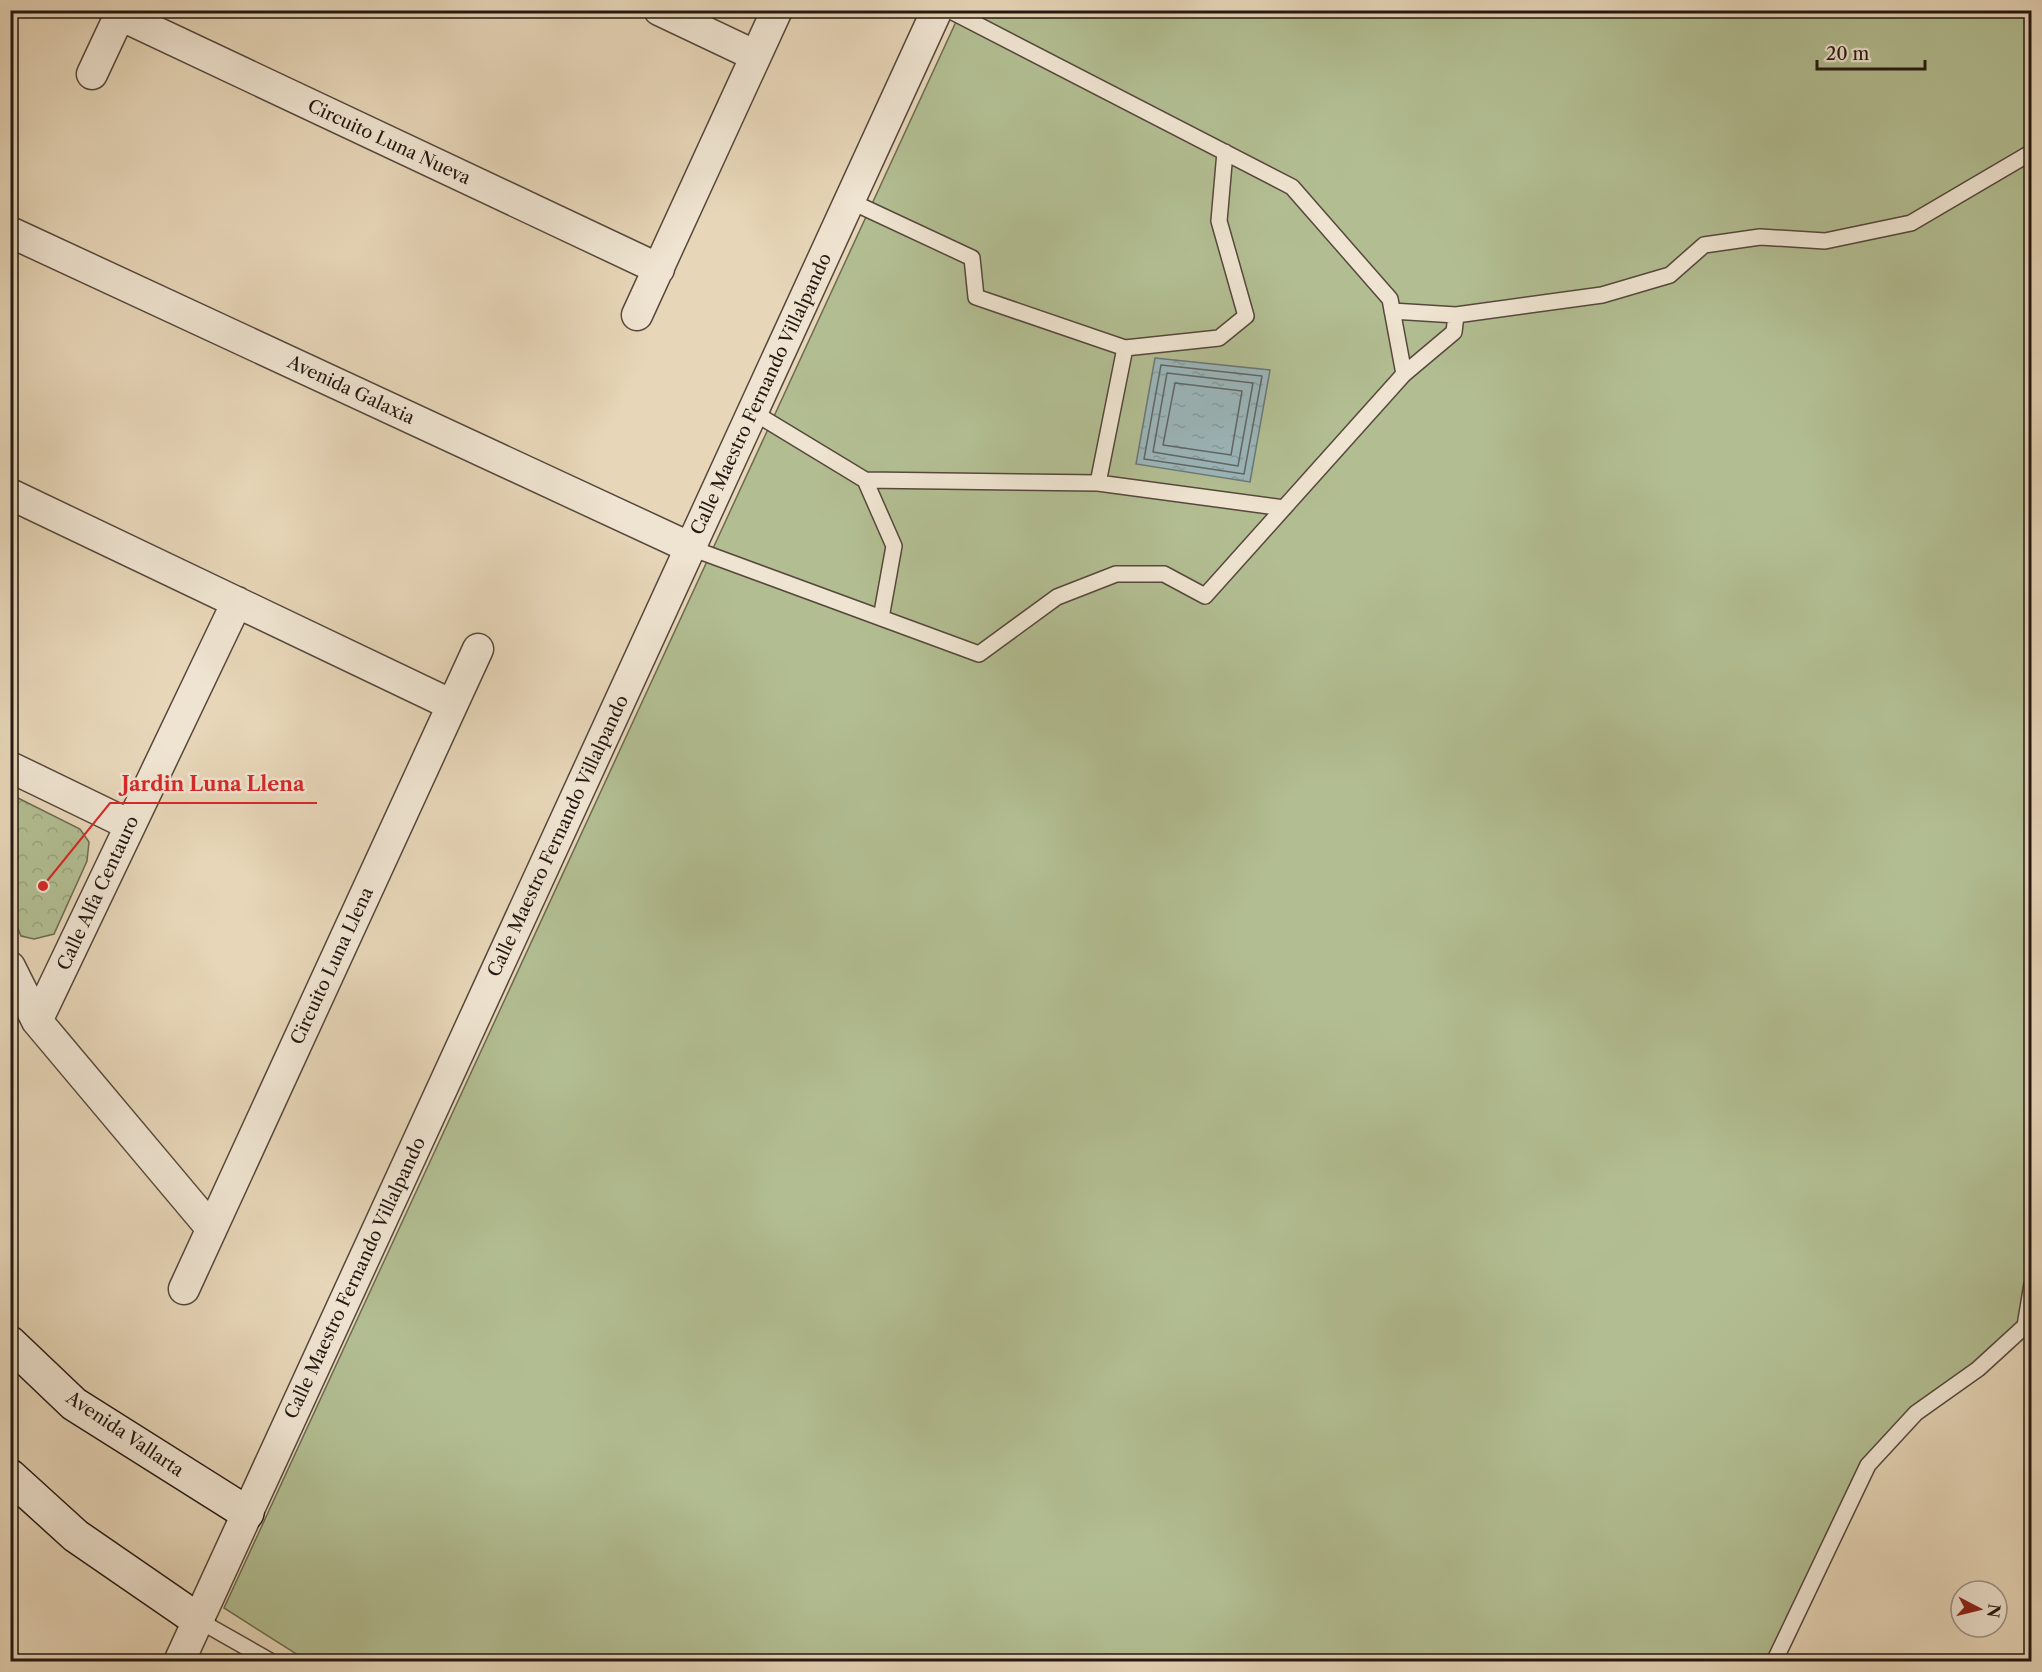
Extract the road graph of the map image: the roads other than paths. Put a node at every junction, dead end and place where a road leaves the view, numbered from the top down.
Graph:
1 (659, 10) edge
2 (777, 10) edge
3 (937, 10) edge
4 (949, 10) edge
5 (121, 13) edge
6 (756, 56) junction
7 (92, 74) dead end
8 (1224, 152) junction
9 (2031, 152) edge
10 (850, 201) junction
11 (10, 232) edge
12 (658, 269) junction
13 (1392, 311) junction
14 (637, 315) dead end
15 (1456, 315) junction
16 (1125, 348) junction
17 (1404, 374) junction
18 (753, 412) junction
19 (865, 480) junction
20 (1098, 483) junction
21 (10, 494) edge
22 (1284, 508) junction
23 (691, 548) junction
24 (237, 602) junction
25 (881, 618) junction
26 (478, 650) dead end
27 (452, 705) junction
28 (10, 767) edge
29 (130, 825) junction
30 (10, 967) edge
31 (37, 1021) junction
32 (212, 1228) junction
33 (2031, 1284) edge
34 (184, 1289) dead end
35 (10, 1343) edge
36 (10, 1476) edge
37 (247, 1513) junction
38 (198, 1620) junction
39 (179, 1662) edge
40 (272, 1662) edge
41 (1774, 1662) edge

1 - 6 street
2 - 6 street
3 - 10 street, Calle Maestro Fernando Villalpando
4 - 8 lane
5 - 7 street, Circuito Luna Nueva
5 - 12 street, Circuito Luna Nueva
6 - 12 street
8 - 13 lane
8 - 16 lane
9 - 15 lane
10 - 16 lane
10 - 18 street, Calle Maestro Fernando Villalpando
11 - 23 street, Avenida Galaxia
12 - 14 street
13 - 15 lane
13 - 17 lane
15 - 17 lane
16 - 20 lane
17 - 22 lane
18 - 19 lane
18 - 23 street, Calle Maestro Fernando Villalpando
19 - 20 lane
19 - 25 lane
20 - 22 lane
21 - 24 street
22 - 25 lane
23 - 25 lane
23 - 37 street, Calle Maestro Fernando Villalpando
24 - 27 street
24 - 29 street, Calle Alfa Centauro
26 - 27 street, Circuito Luna Llena
27 - 32 street, Circuito Luna Llena
28 - 29 street
29 - 31 street, Calle Alfa Centauro
30 - 31 street
31 - 32 street
32 - 34 street, Circuito Luna Llena
33 - 41 lane
35 - 37 street, Avenida Vallarta
36 - 38 street
37 - 38 street, Calle Maestro Fernando Villalpando
38 - 39 street, Calle Maestro Fernando Villalpando
38 - 40 lane

